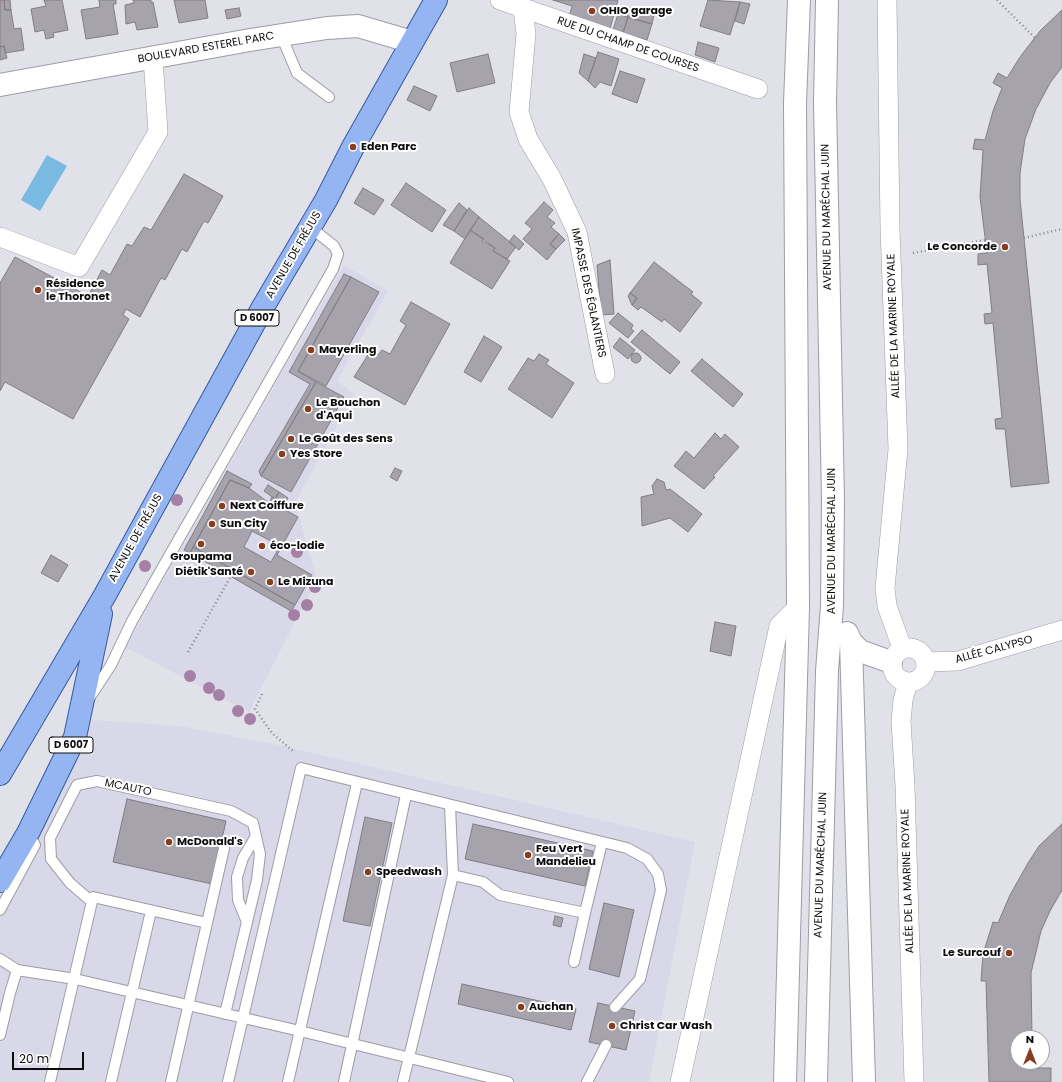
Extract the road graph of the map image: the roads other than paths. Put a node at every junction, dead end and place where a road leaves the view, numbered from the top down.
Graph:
1 (436, 0) edge
2 (500, 0) edge
3 (799, 0) edge
4 (827, 0) edge
5 (887, 0) edge
6 (523, 10) junction
7 (281, 35) junction
8 (412, 42) junction
9 (153, 58) junction
10 (0, 85) edge
11 (758, 89) dead end
12 (329, 97) dead end
13 (310, 227) junction
14 (0, 236) edge
15 (605, 374) dead end
16 (105, 595) junction
17 (832, 606) junction
18 (798, 607) junction
19 (1062, 630) edge
20 (851, 642) junction
21 (897, 655) junction
22 (926, 662) junction
23 (908, 682) junction
24 (80, 712) junction
25 (0, 774) edge
26 (357, 783) junction
27 (406, 795) junction
28 (450, 806) junction
29 (28, 833) junction
30 (256, 836) junction
31 (602, 842) junction
32 (225, 844) dead end
33 (453, 875) junction
34 (0, 882) edge
35 (92, 902) junction
36 (0, 910) edge
37 (152, 911) junction
38 (585, 913) junction
39 (247, 922) junction
40 (207, 923) junction
41 (0, 959) edge
42 (574, 962) dead end
43 (17, 970) junction
44 (75, 979) junction
45 (132, 992) junction
46 (188, 1006) junction
47 (615, 1007) dead end
48 (225, 1014) junction
49 (243, 1018) junction
50 (300, 1031) junction
51 (0, 1035) edge
52 (353, 1043) junction
53 (606, 1045) dead end
54 (408, 1057) junction
55 (467, 1077) edge
56 (495, 1080) edge
57 (50, 1082) edge
58 (111, 1082) edge
59 (171, 1082) edge
60 (228, 1082) edge
61 (288, 1082) edge
62 (344, 1082) edge
63 (403, 1082) edge
64 (508, 1082) edge
65 (587, 1082) edge
66 (680, 1082) edge
67 (785, 1082) edge
68 (816, 1082) edge
69 (864, 1082) edge
70 (914, 1082) edge

1 - 8 main road, AVENUE DE FRÉJUS / D 6007
2 - 6 street, RUE DU CHAMP DE COURSES
3 - 18 main road
4 - 17 main road, AVENUE DU MARÉCHAL JUIN
5 - 21 street, ALLÉE DE LA MARINE ROYALE
6 - 11 street, RUE DU CHAMP DE COURSES
6 - 15 street, IMPASSE DES ÉGLANTIERS
7 - 8 main road, BOULEVARD ESTEREL PARC
7 - 9 main road, BOULEVARD ESTEREL PARC
7 - 12 lane
8 - 13 main road, AVENUE DE FRÉJUS / D 6007
9 - 10 main road, BOULEVARD ESTEREL PARC
9 - 14 street
13 - 16 main road, AVENUE DE FRÉJUS / D 6007
13 - 24 lane
16 - 24 main road, AVENUE DE FRÉJUS / D 6007
16 - 25 main road, AVENUE DE FRÉJUS / D 6007
17 - 20 main road
17 - 68 main road, AVENUE DU MARÉCHAL JUIN
18 - 66 street
18 - 67 main road
19 - 22 street, ALLÉE CALYPSO
20 - 21 main road
20 - 69 main road
21 - 22 street
21 - 23 street
22 - 23 street
23 - 70 street, ALLÉE DE LA MARINE ROYALE
24 - 29 main road, AVENUE DE FRÉJUS / D 6007
26 - 27 lane
26 - 49 lane
26 - 50 lane
27 - 28 lane
27 - 52 lane
28 - 31 lane
28 - 33 lane
29 - 34 main road, AVENUE DE FRÉJUS / D 6007
29 - 36 lane
30 - 35 lane, MCAUTO
30 - 39 lane, MCAUTO
30 - 39 lane
31 - 38 lane
31 - 47 lane
32 - 40 lane
33 - 38 lane
33 - 54 lane
35 - 37 lane
35 - 44 lane
37 - 40 lane
37 - 45 lane
38 - 42 lane
39 - 48 lane, MCAUTO
40 - 46 lane
41 - 43 lane
43 - 44 lane
43 - 51 lane
44 - 45 lane
44 - 57 lane
45 - 46 lane
45 - 58 lane
46 - 48 lane
46 - 59 lane
48 - 49 lane
49 - 50 lane
49 - 60 lane
50 - 52 lane
50 - 61 lane
52 - 54 lane
52 - 62 lane
53 - 65 lane
54 - 55 lane
54 - 63 lane
55 - 56 lane
56 - 64 lane

